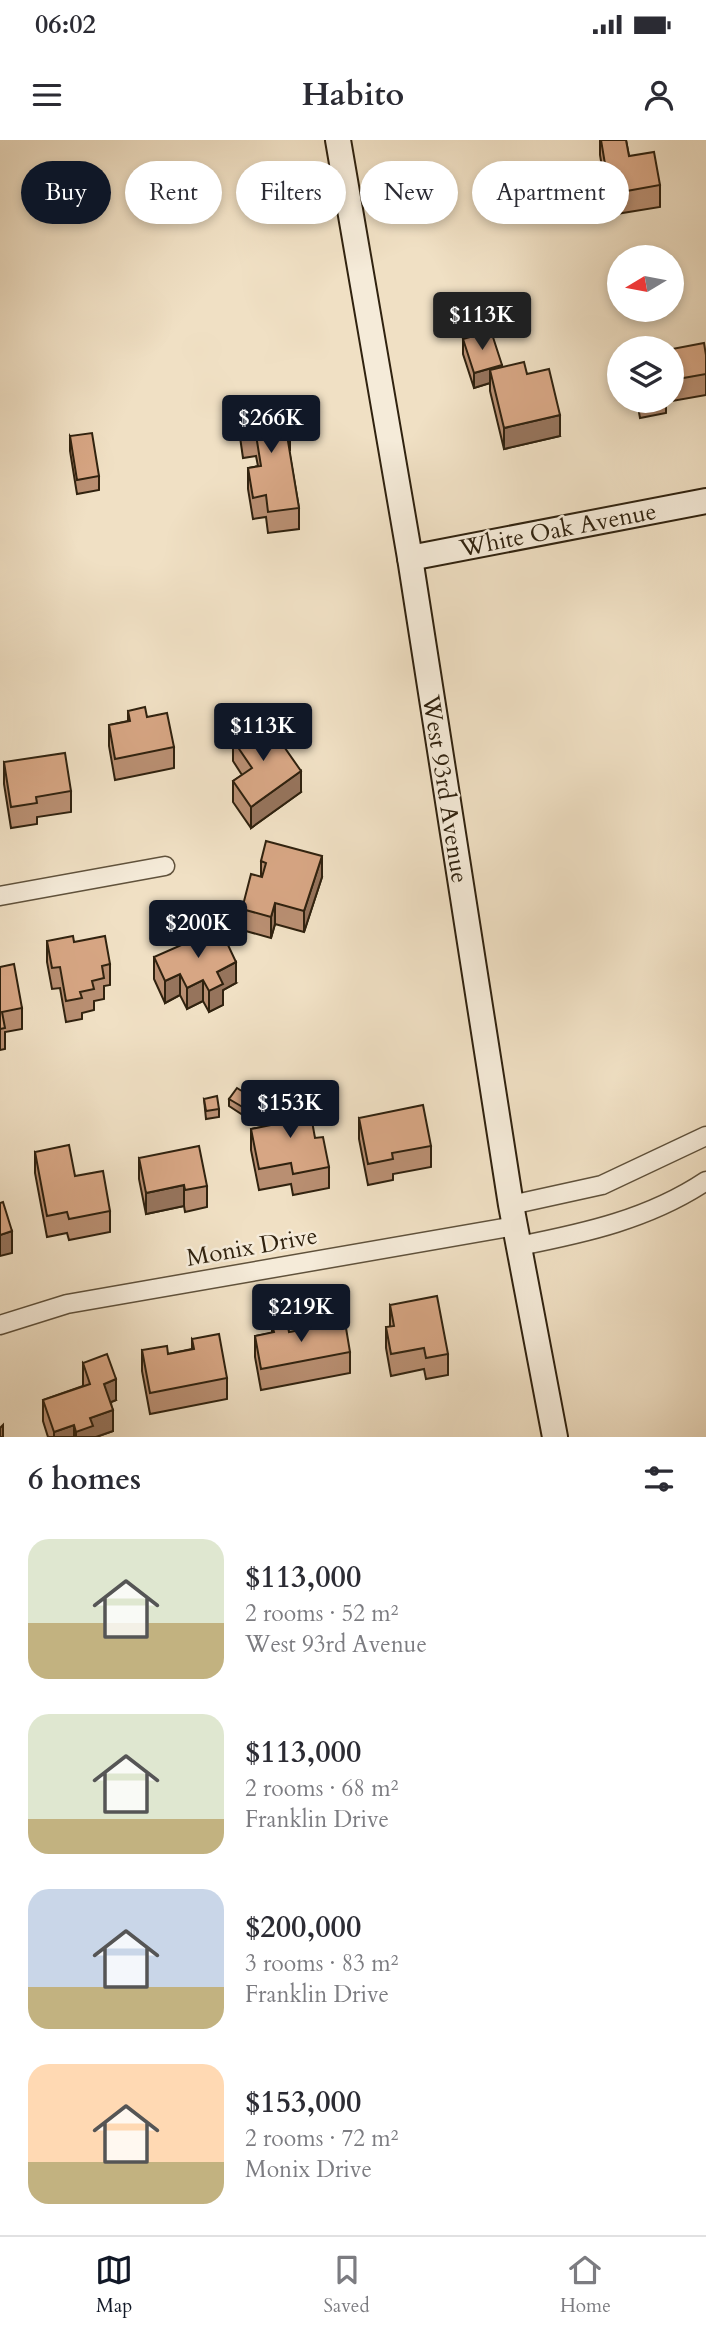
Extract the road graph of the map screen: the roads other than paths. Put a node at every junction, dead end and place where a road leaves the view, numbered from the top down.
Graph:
1 (338, 140) edge
2 (706, 501) edge
3 (410, 558) junction
4 (165, 866) dead end
5 (0, 896) edge
6 (706, 1136) edge
7 (706, 1181) edge
8 (515, 1226) junction
9 (0, 1325) edge
10 (555, 1437) edge

1 - 3 street, West 93rd Avenue
2 - 3 street, White Oak Avenue
3 - 8 street, West 93rd Avenue
4 - 5 street
6 - 8 street
7 - 8 street
8 - 9 street, Monix Drive
8 - 10 street, West 93rd Avenue

